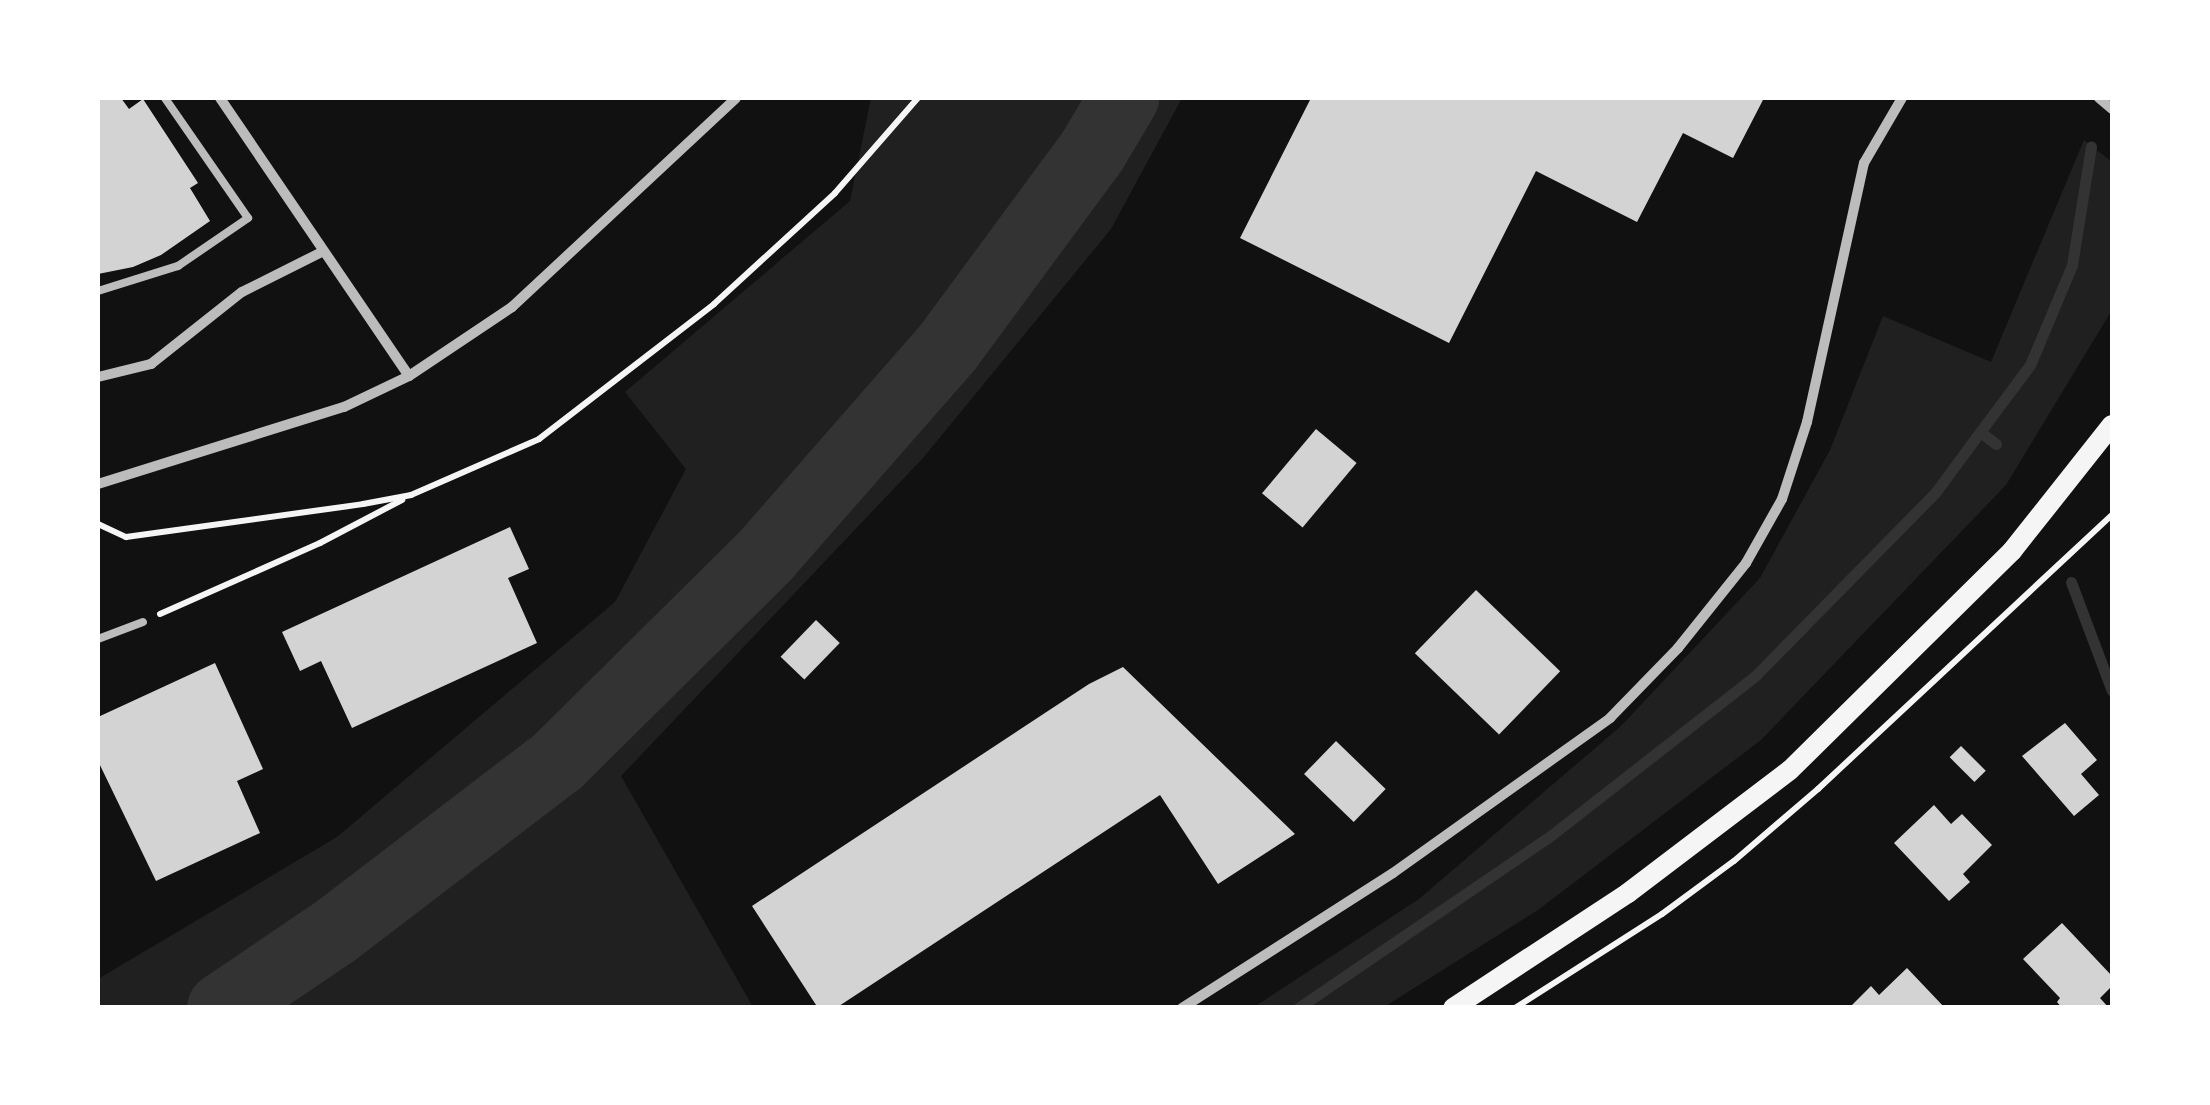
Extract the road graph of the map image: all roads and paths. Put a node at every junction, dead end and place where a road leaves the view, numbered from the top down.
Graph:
1 (165, 98) edge
2 (220, 98) edge
3 (736, 98) edge
4 (918, 98) edge
5 (1902, 98) edge
6 (2100, 98) edge
7 (2112, 109) edge
8 (322, 252) junction
9 (98, 291) edge
10 (408, 376) junction
11 (98, 378) edge
12 (2112, 425) edge
13 (98, 484) edge
14 (412, 495) junction
15 (98, 524) edge
16 (143, 622) joint
17 (98, 638) edge
18 (1182, 1008) edge
19 (1453, 1008) edge

1 - 9 lane
2 - 8 street
3 - 10 street
4 - 14 path
5 - 18 street
6 - 7 street
8 - 10 street
8 - 11 street
10 - 13 street
12 - 19 main road
14 - 15 path
14 - 16 path
16 - 17 lane

